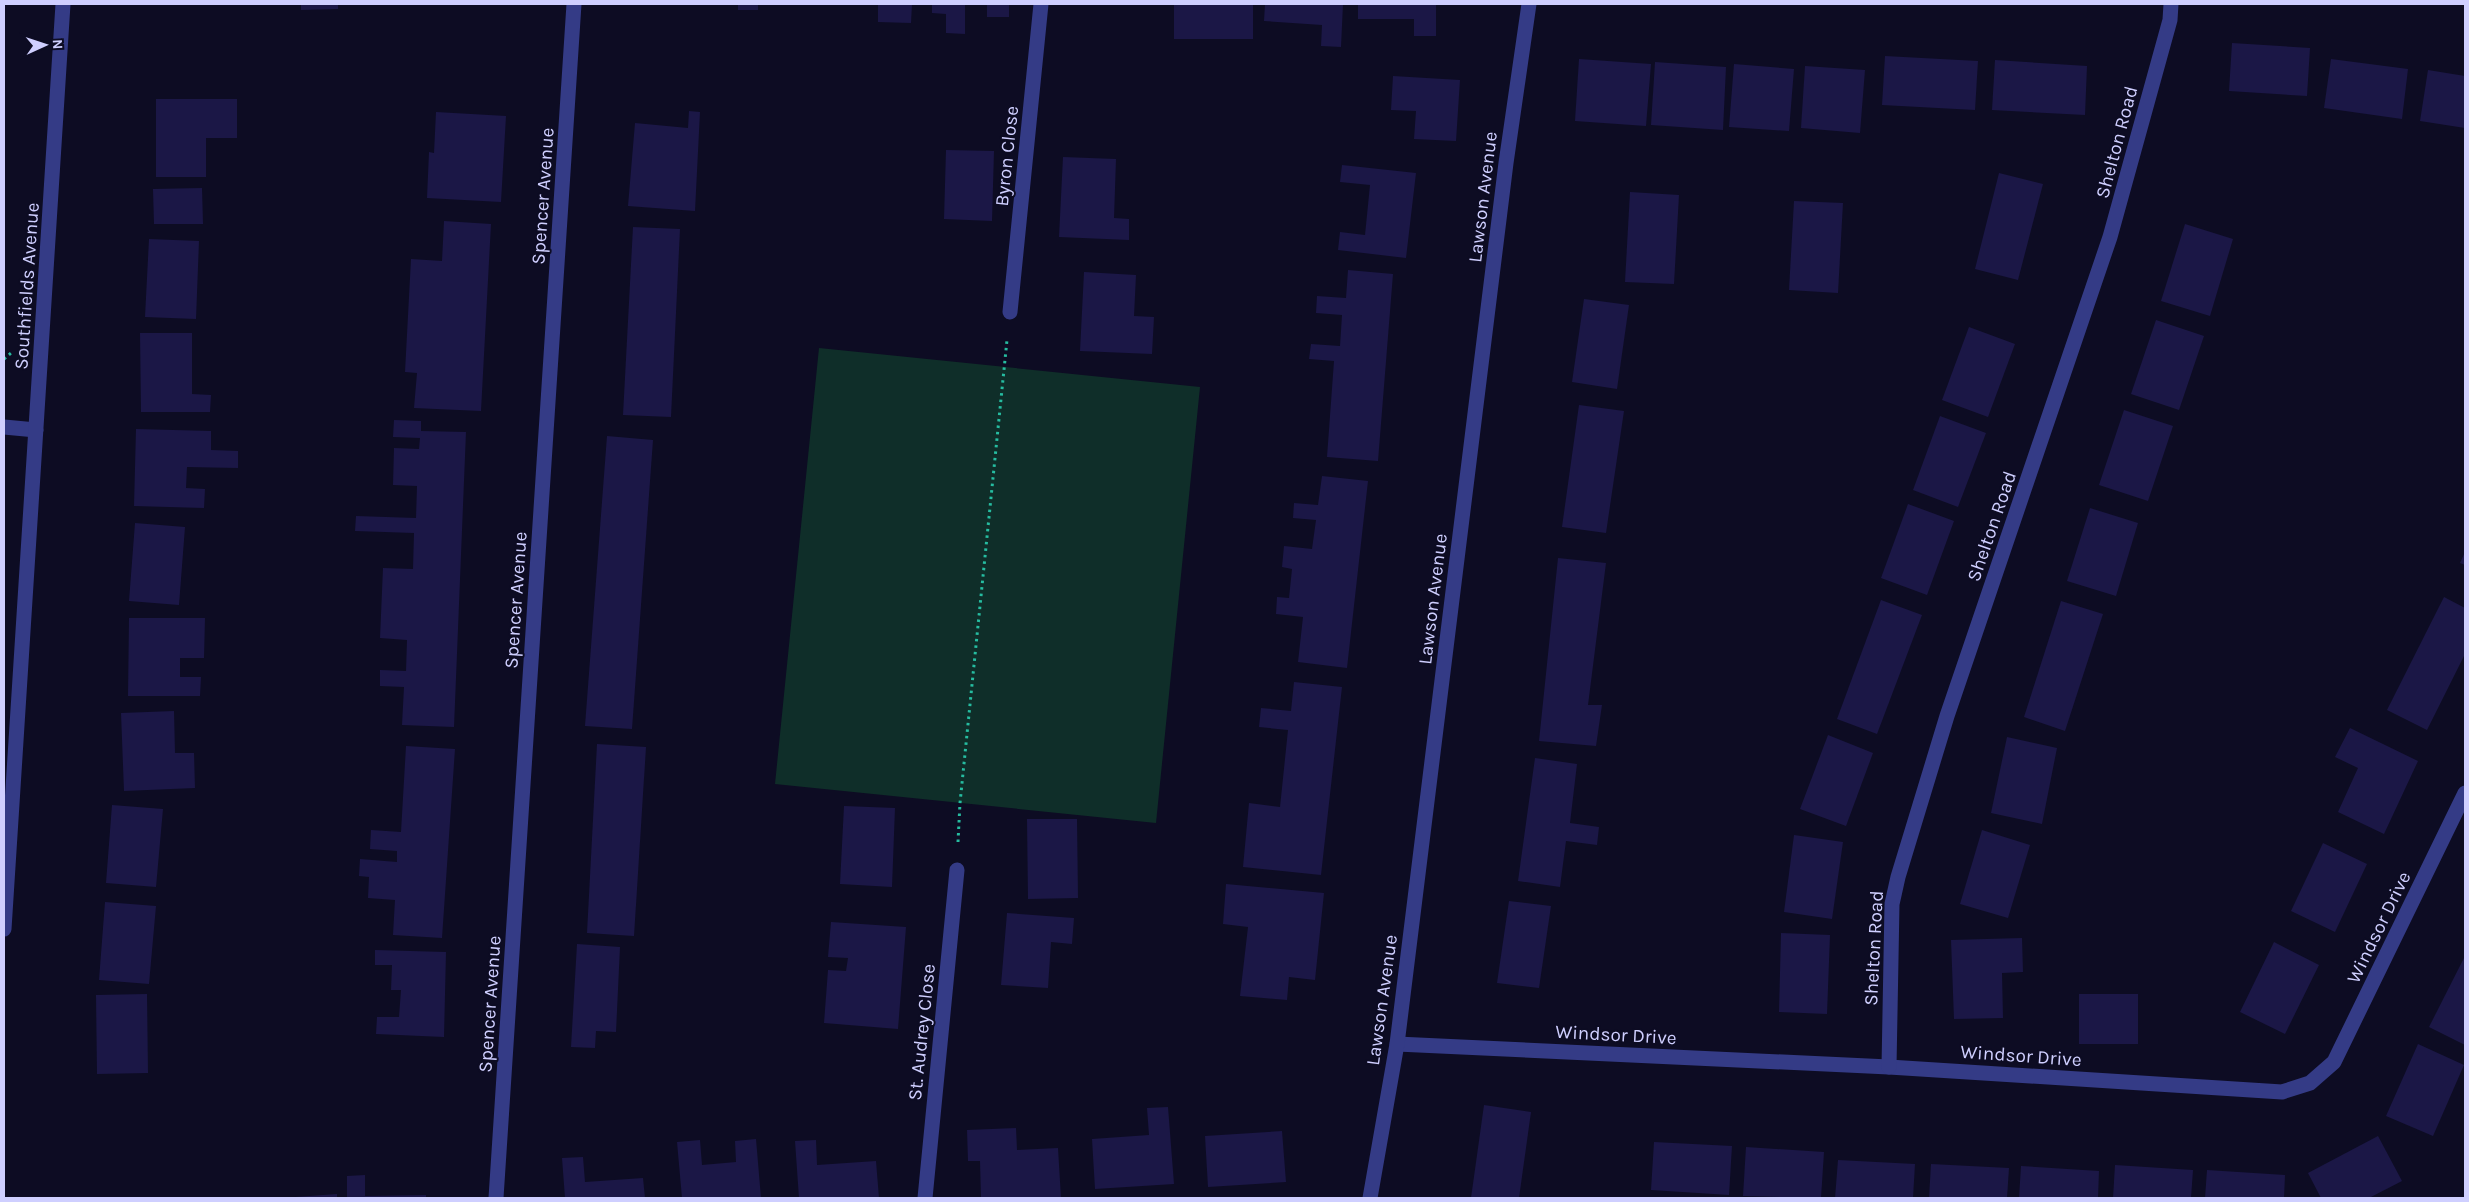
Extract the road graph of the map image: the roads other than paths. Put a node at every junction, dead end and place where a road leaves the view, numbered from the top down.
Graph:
1 (64, 4) edge
2 (574, 4) edge
3 (1041, 4) edge
4 (1529, 4) edge
5 (2171, 4) edge
6 (1010, 312) road end
7 (4, 427) edge
8 (36, 430) junction
9 (2465, 793) edge
10 (957, 870) road end
11 (4, 929) edge
12 (1397, 1044) junction
13 (1889, 1067) junction
14 (496, 1198) edge
15 (925, 1198) edge
16 (1370, 1198) edge

1 - 8 street, Southfields Avenue
2 - 14 street, Spencer Avenue
3 - 6 street, Byron Close
4 - 12 street, Lawson Avenue
5 - 13 street, Shelton Road
7 - 8 street
8 - 11 street, Southfields Avenue
9 - 13 street, Windsor Drive
10 - 15 street, St. Audrey Close
12 - 13 street, Windsor Drive
12 - 16 street, Lawson Avenue

